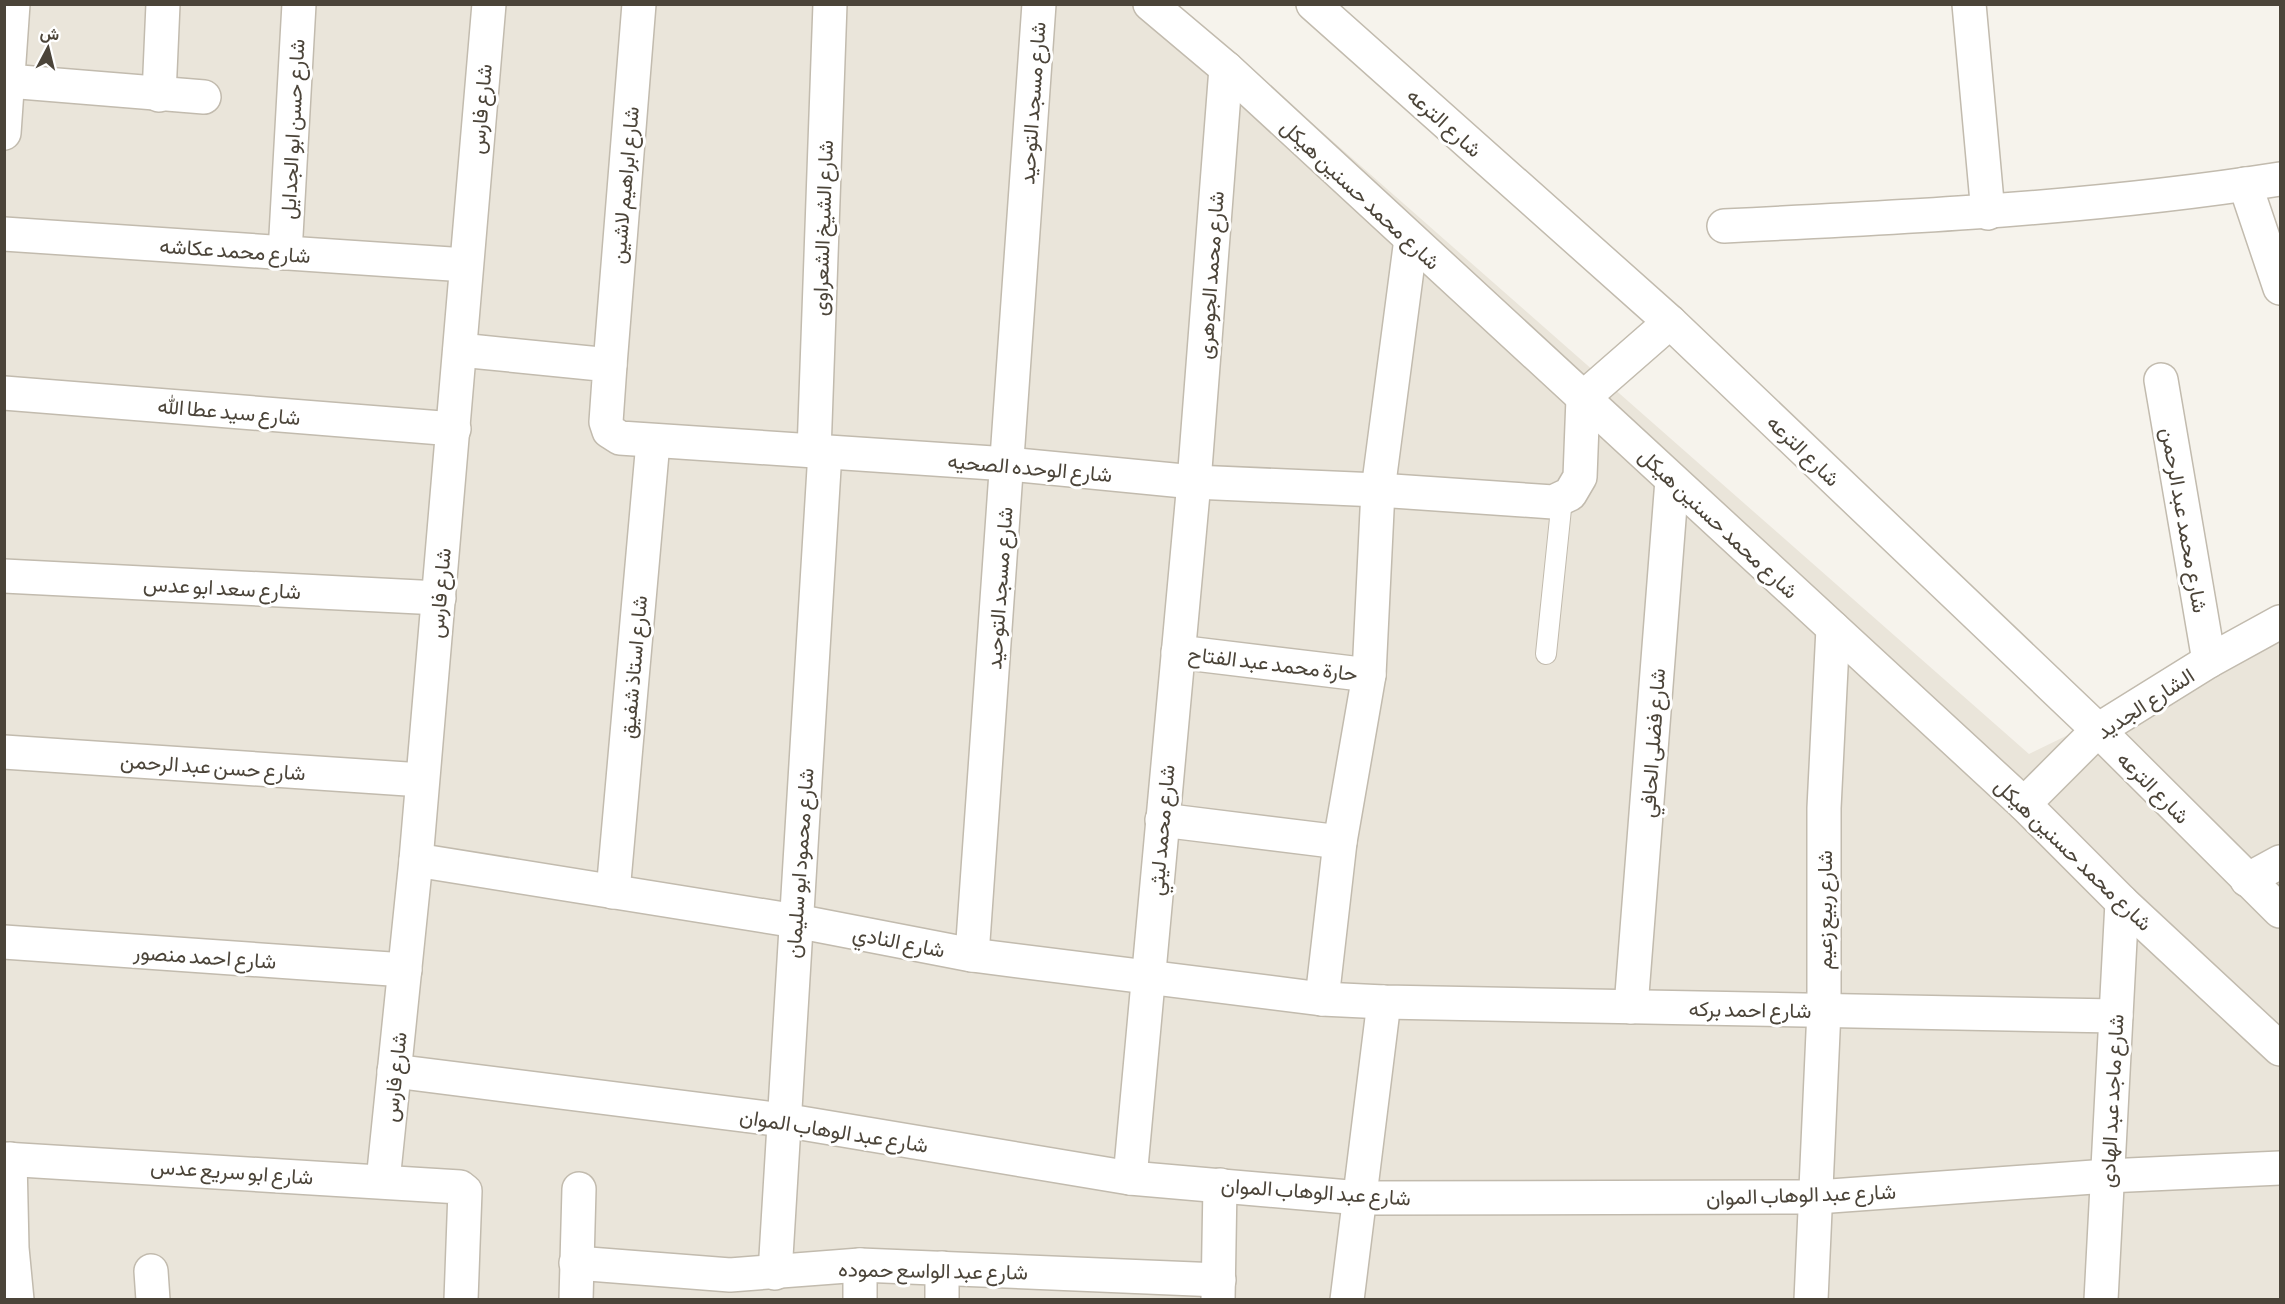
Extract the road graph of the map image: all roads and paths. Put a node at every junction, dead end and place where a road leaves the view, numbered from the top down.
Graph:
1 (13, 4) edge
2 (163, 4) edge
3 (299, 4) edge
4 (489, 4) edge
5 (639, 4) edge
6 (830, 4) edge
7 (1150, 4) edge
8 (1313, 4) edge
9 (1969, 4) edge
10 (1032, 6) edge
11 (1226, 68) junction
12 (8, 81) junction
13 (159, 95) junction
14 (204, 97) dead end
15 (4, 134) edge
16 (2280, 179) edge
17 (2245, 184) junction
18 (1988, 213) junction
19 (1724, 226) dead end
20 (4, 234) edge
21 (1411, 239) junction
22 (285, 253) junction
23 (466, 266) junction
24 (2280, 288) edge
25 (1670, 322) junction
26 (460, 350) junction
27 (610, 365) junction
28 (2161, 380) dead end
29 (4, 393) edge
30 (1583, 398) junction
31 (454, 429) junction
32 (653, 442) junction
33 (820, 452) junction
34 (1008, 464) junction
35 (1672, 480) junction
36 (1194, 482) junction
37 (1378, 490) junction
38 (1562, 499) junction
39 (4, 576) edge
40 (439, 598) junction
41 (2280, 622) edge
42 (1833, 628) junction
43 (1178, 652) junction
44 (1546, 654) dead end
45 (2209, 661) junction
46 (1369, 675) junction
47 (2098, 730) junction
48 (4, 752) edge
49 (423, 780) junction
50 (2024, 804) junction
51 (1162, 820) junction
52 (1340, 842) junction
53 (416, 860) junction
54 (2280, 861) edge
55 (2247, 880) junction
56 (613, 892) junction
57 (2122, 902) junction
58 (2280, 911) edge
59 (796, 921) junction
60 (4, 942) edge
61 (972, 955) junction
62 (405, 970) junction
63 (1147, 979) junction
64 (1322, 999) junction
65 (1384, 1002) junction
66 (1631, 1007) junction
67 (1824, 1010) junction
68 (2116, 1016) junction
69 (2280, 1049) edge
70 (394, 1071) junction
71 (783, 1120) junction
72 (7, 1159) edge
73 (2280, 1168) edge
74 (2107, 1176) junction
75 (1130, 1178) junction
76 (383, 1181) junction
77 (1220, 1185) junction
78 (579, 1189) dead end
79 (1817, 1197) junction
80 (1360, 1198) junction
81 (576, 1263) junction
82 (860, 1265) junction
83 (775, 1274) junction
84 (942, 1284) edge
85 (1055, 1286) edge
86 (731, 1287) edge
87 (1218, 1290) edge
88 (17, 1299) edge
89 (461, 1299) edge
90 (576, 1299) edge
91 (860, 1299) edge
92 (1347, 1299) edge
93 (1811, 1299) edge
94 (2101, 1299) edge

1 - 12 street
2 - 13 street
3 - 22 street, شارع حسن ابو الجدايل
4 - 23 street, شارع فارس
5 - 27 street, شارع ابراهيم لاشين
6 - 33 street, شارع الشيخ الشعراوى
7 - 11 street, شارع محمد حسنين هيكل
8 - 25 street, شارع الترعه
9 - 18 street
10 - 34 street, شارع مسجد التوحيد
11 - 21 street, شارع محمد حسنين هيكل
11 - 36 street, شارع محمد الجوهرى
12 - 13 street
12 - 15 street
13 - 14 street
16 - 17 street
17 - 18 street
17 - 24 street
18 - 19 street
20 - 22 street, شارع محمد عكاشه
21 - 30 street, شارع محمد حسنين هيكل
21 - 37 street
22 - 23 street, شارع محمد عكاشه
23 - 26 street, شارع فارس
25 - 30 street
25 - 47 street, شارع الترعه
26 - 27 street
26 - 31 street, شارع فارس
27 - 32 street, شارع الوحده الصحيه
28 - 45 street, شارع محمد عبد الرحمن
29 - 31 street, شارع سيد عطا الله
30 - 35 street, شارع محمد حسنين هيكل
30 - 38 street
31 - 40 street, شارع فارس
32 - 33 street, شارع الوحده الصحيه
32 - 56 street, شارع استاذ شفيق
33 - 34 street, شارع الوحده الصحيه
33 - 59 street, شارع محمود ابو سليمان
34 - 36 street, شارع الوحده الصحيه
34 - 61 street, شارع مسجد التوحيد
35 - 42 street, شارع محمد حسنين هيكل
35 - 66 street, شارع فضلى الحافي
36 - 37 street, شارع الوحده الصحيه
36 - 43 street, شارع محمد ليثي
37 - 38 street, شارع الوحده الصحيه
37 - 46 street
38 - 44 lane
39 - 40 street, شارع سعد ابو عدس
40 - 49 street, شارع فارس
41 - 45 street, الشارع الجديد
42 - 50 street, شارع محمد حسنين هيكل
42 - 67 street, شارع ربيع زعيم
43 - 46 street, حارة محمد عبد الفتاح
43 - 51 street, شارع محمد ليثي
45 - 47 street, الشارع الجديد
46 - 52 street
47 - 50 street, الشارع الجديد
47 - 55 street, شارع الترعه
48 - 49 street, شارع حسن عبد الرحمن
49 - 53 street, شارع فارس
50 - 57 street, شارع محمد حسنين هيكل
51 - 52 street
51 - 63 street, شارع محمد ليثي
52 - 64 street
53 - 56 street, شارع النادي
53 - 62 street, شارع فارس
54 - 55 street
55 - 58 street, شارع الترعه
56 - 59 street, شارع النادي
57 - 68 street, شارع ماجد عبد الهادى
57 - 69 street, شارع محمد حسنين هيكل
59 - 61 street, شارع النادي
59 - 71 street, شارع محمود ابو سليمان
60 - 62 street, شارع احمد منصور
61 - 63 street, شارع النادي
62 - 70 street, شارع فارس
63 - 64 street, شارع النادي
63 - 75 street, شارع محمد ليثي
64 - 65 street, شارع النادي
65 - 66 street, شارع احمد بركه
65 - 80 street
66 - 67 street, شارع احمد بركه
67 - 68 street, شارع احمد بركه
67 - 79 street, شارع ربيع زعيم
68 - 74 street, شارع ماجد عبد الهادى
70 - 71 street, شارع عبد الوهاب الموان
70 - 76 street, شارع فارس
71 - 75 street, شارع عبد الوهاب الموان
71 - 83 street, شارع محمود ابو سليمان
72 - 76 street, شارع ابو سريع عدس
72 - 88 street
73 - 74 street, شارع عبد الوهاب الموان
74 - 79 street, شارع عبد الوهاب الموان
74 - 94 street, شارع ماجد عبد الهادى
75 - 77 street, شارع عبد الوهاب الموان
76 - 89 street, شارع ابو سريع عدس
77 - 80 street, شارع عبد الوهاب الموان
77 - 87 street
78 - 81 street
79 - 80 street, شارع عبد الوهاب الموان
79 - 93 street, شارع ربيع زعيم
80 - 92 street
81 - 86 street, شارع عبد الواسع حموده
81 - 90 street
82 - 83 street, شارع عبد الواسع حموده
82 - 84 street, شارع عبد الواسع حموده
82 - 91 street
83 - 86 street, شارع عبد الواسع حموده
84 - 85 street, شارع عبد الواسع حموده
85 - 87 street, شارع عبد الواسع حموده

